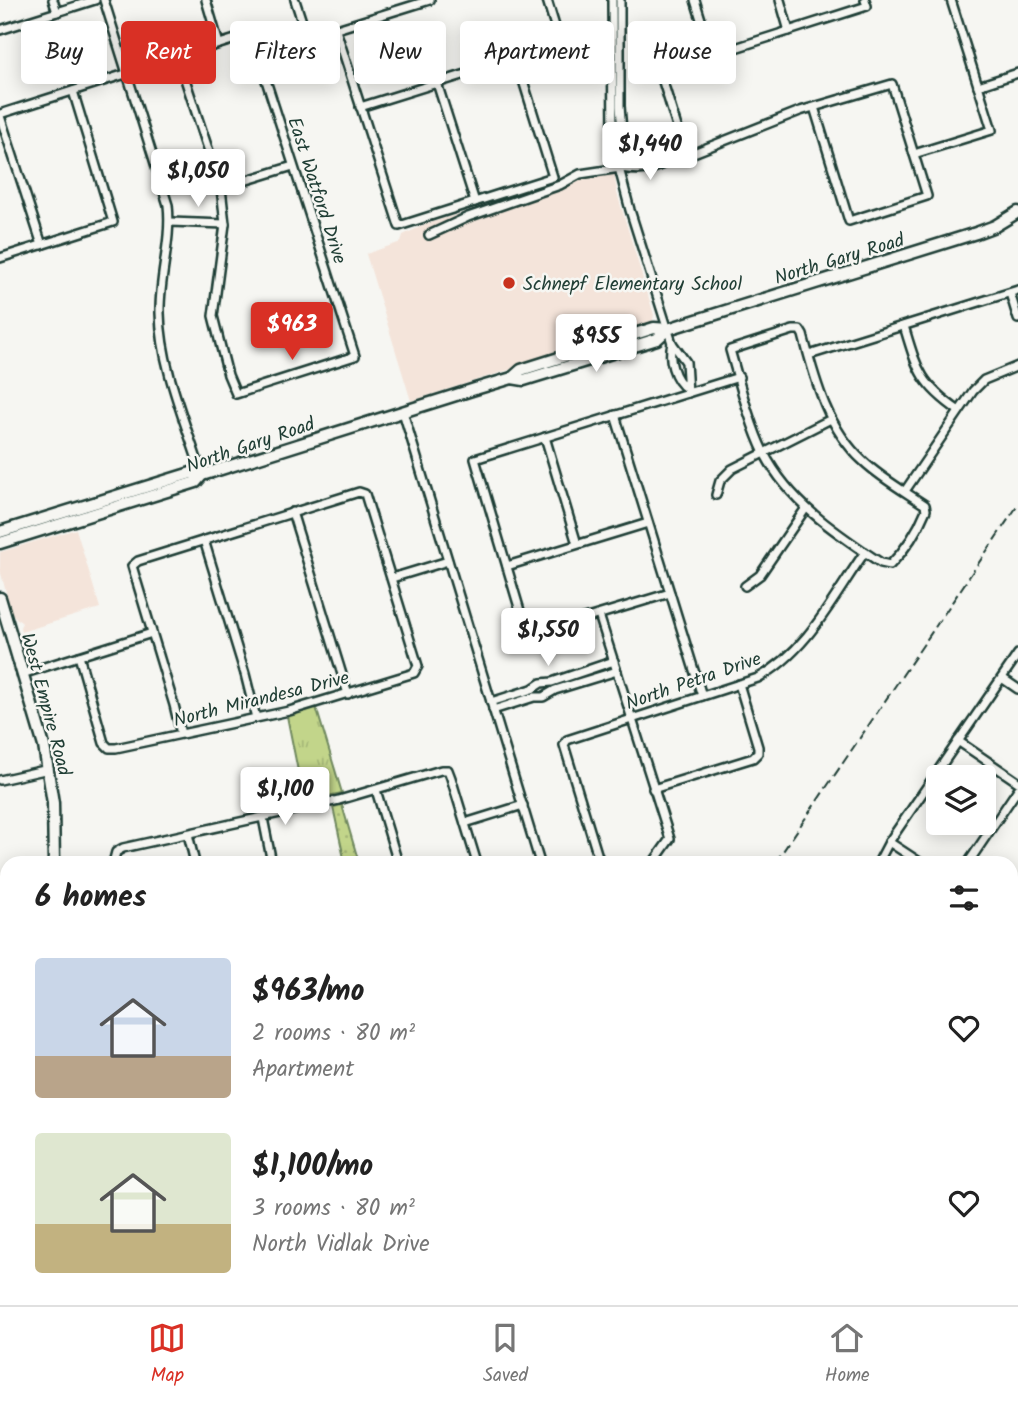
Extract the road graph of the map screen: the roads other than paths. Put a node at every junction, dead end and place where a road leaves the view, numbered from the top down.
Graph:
1 (53, 0) edge
2 (95, 0) edge
3 (104, 0) edge
4 (206, 0) edge
5 (295, 0) edge
6 (429, 0) edge
7 (547, 0) edge
8 (612, 0) edge
9 (620, 0) edge
10 (695, 0) edge
11 (780, 0) edge
12 (951, 0) edge
13 (866, 3) edge
14 (57, 12) junction
15 (302, 21) edge
16 (553, 21) edge
17 (701, 21) edge
18 (340, 28) edge
19 (0, 30) edge
20 (789, 31) junction
21 (219, 44) junction
22 (216, 45) edge
23 (340, 45) edge
24 (736, 48) edge
25 (121, 55) edge
26 (1018, 74) edge
27 (121, 76) edge
28 (130, 84) edge
29 (187, 84) edge
30 (434, 84) edge
31 (437, 84) edge
32 (524, 84) edge
33 (664, 84) edge
34 (978, 86) junction
35 (72, 91) junction
36 (360, 107) junction
37 (814, 107) junction
38 (0, 115) edge
39 (914, 154) junction
40 (686, 156) junction
41 (293, 166) junction
42 (620, 167) junction
43 (221, 188) junction
44 (475, 202) junction
45 (1018, 212) edge
46 (170, 222) junction
47 (225, 224) junction
48 (429, 235) dead end
49 (42, 245) junction
50 (0, 258) edge
51 (1014, 292) edge
52 (1018, 319) edge
53 (904, 326) junction
54 (668, 329) junction
55 (672, 343) junction
56 (809, 355) junction
57 (1018, 366) edge
58 (686, 368) junction
59 (675, 371) junction
60 (738, 377) junction
61 (687, 391) junction
62 (959, 411) junction
63 (403, 412) junction
64 (615, 415) junction
65 (831, 419) junction
66 (545, 437) junction
67 (764, 452) junction
68 (202, 475) junction
69 (905, 491) junction
70 (716, 495) dead end
71 (806, 508) junction
72 (292, 512) junction
73 (648, 523) junction
74 (0, 532) edge
75 (204, 540) junction
76 (0, 543) edge
77 (578, 544) junction
78 (864, 552) junction
79 (448, 561) junction
80 (507, 566) junction
81 (391, 578) junction
82 (745, 586) dead end
83 (670, 593) junction
84 (0, 598) edge
85 (599, 615) junction
86 (152, 633) junction
87 (1018, 654) edge
88 (79, 656) junction
89 (614, 661) junction
90 (617, 671) junction
91 (22, 674) junction
92 (1002, 678) junction
93 (547, 682) junction
94 (738, 684) junction
95 (1018, 689) edge
96 (551, 693) junction
97 (348, 694) junction
98 (702, 696) junction
99 (491, 702) junction
100 (493, 710) junction
101 (256, 719) junction
102 (632, 719) junction
103 (181, 734) junction
104 (958, 741) junction
105 (49, 769) junction
106 (0, 780) edge
107 (1018, 782) edge
108 (653, 789) junction
109 (1018, 789) edge
110 (376, 790) junction
111 (523, 805) junction
112 (263, 818) junction
113 (465, 823) junction
114 (188, 834) junction
115 (889, 842) junction
116 (54, 856) edge
117 (115, 856) edge
118 (193, 856) edge
119 (271, 856) edge
120 (396, 856) edge
121 (475, 856) edge
122 (538, 856) edge
123 (598, 856) edge
124 (658, 856) edge
125 (882, 856) edge
126 (910, 856) edge
127 (973, 856) edge

1 - 14 street
2 - 14 street
3 - 25 street
4 - 21 street
5 - 15 street
6 - 18 street
7 - 16 street
8 - 42 street
9 - 42 street
10 - 17 street
11 - 20 street
12 - 34 street
13 - 20 street
14 - 19 street
20 - 24 street
21 - 22 street
21 - 41 street, East Watford Drive
23 - 36 street
26 - 34 street
27 - 35 street
28 - 46 street
29 - 43 street
30 - 36 street
31 - 44 street
32 - 44 street
33 - 40 street
34 - 39 street
35 - 38 street
35 - 49 street
36 - 44 street
37 - 39 street
37 - 39 street
37 - 40 street
38 - 49 street
40 - 42 street
41 - 43 street
41 - 47 street, East Watford Drive
42 - 48 street
42 - 54 street
43 - 47 street
45 - 54 main road, North Gary Road
46 - 47 street
46 - 68 street
49 - 50 street
51 - 52 street
51 - 53 street
53 - 56 street
53 - 62 street
54 - 55 street
54 - 63 main road, North Gary Road
55 - 58 street
55 - 59 street
56 - 60 street
56 - 65 street
57 - 62 street
58 - 59 street
58 - 61 street
59 - 61 street
60 - 61 street
60 - 67 street
61 - 64 street
62 - 69 street
63 - 68 main road, North Gary Road
63 - 79 street
64 - 66 street
64 - 73 street
65 - 67 street
65 - 69 street
66 - 77 street
66 - 80 street
67 - 70 street
67 - 71 street
68 - 74 main road
68 - 76 main road, North Gary Road
69 - 78 street
71 - 78 street
71 - 82 street
72 - 75 street
72 - 81 street
72 - 97 street
73 - 77 street
73 - 83 street
75 - 86 street
75 - 101 street
77 - 80 street
78 - 94 street, North Petra Drive
79 - 81 street
79 - 99 street
80 - 85 street
81 - 97 street, North Mirandesa Drive
83 - 85 street
83 - 98 street
84 - 91 main road, West Empire Road
85 - 89 street
86 - 88 street
86 - 103 street
87 - 92 street
88 - 91 street
88 - 103 street, North Mirandesa Drive
89 - 90 street
89 - 93 street
90 - 96 street
90 - 102 street
91 - 105 main road, West Empire Road
92 - 95 street
92 - 104 street
93 - 96 street
93 - 99 street
94 - 98 street, North Petra Drive
94 - 108 street
96 - 100 street
97 - 101 street, North Mirandesa Drive
98 - 102 street, North Petra Drive
99 - 100 street
100 - 111 street
101 - 103 street, North Mirandesa Drive
102 - 108 street
102 - 123 street, North Petra Drive
104 - 107 street
104 - 115 street
105 - 106 street
105 - 116 main road, West Empire Road
108 - 124 street
109 - 127 street
110 - 112 street
110 - 113 street
110 - 120 street
111 - 113 street
111 - 122 street
112 - 114 street
112 - 119 street
113 - 121 street
114 - 117 street
114 - 118 street
115 - 125 street
115 - 126 street

